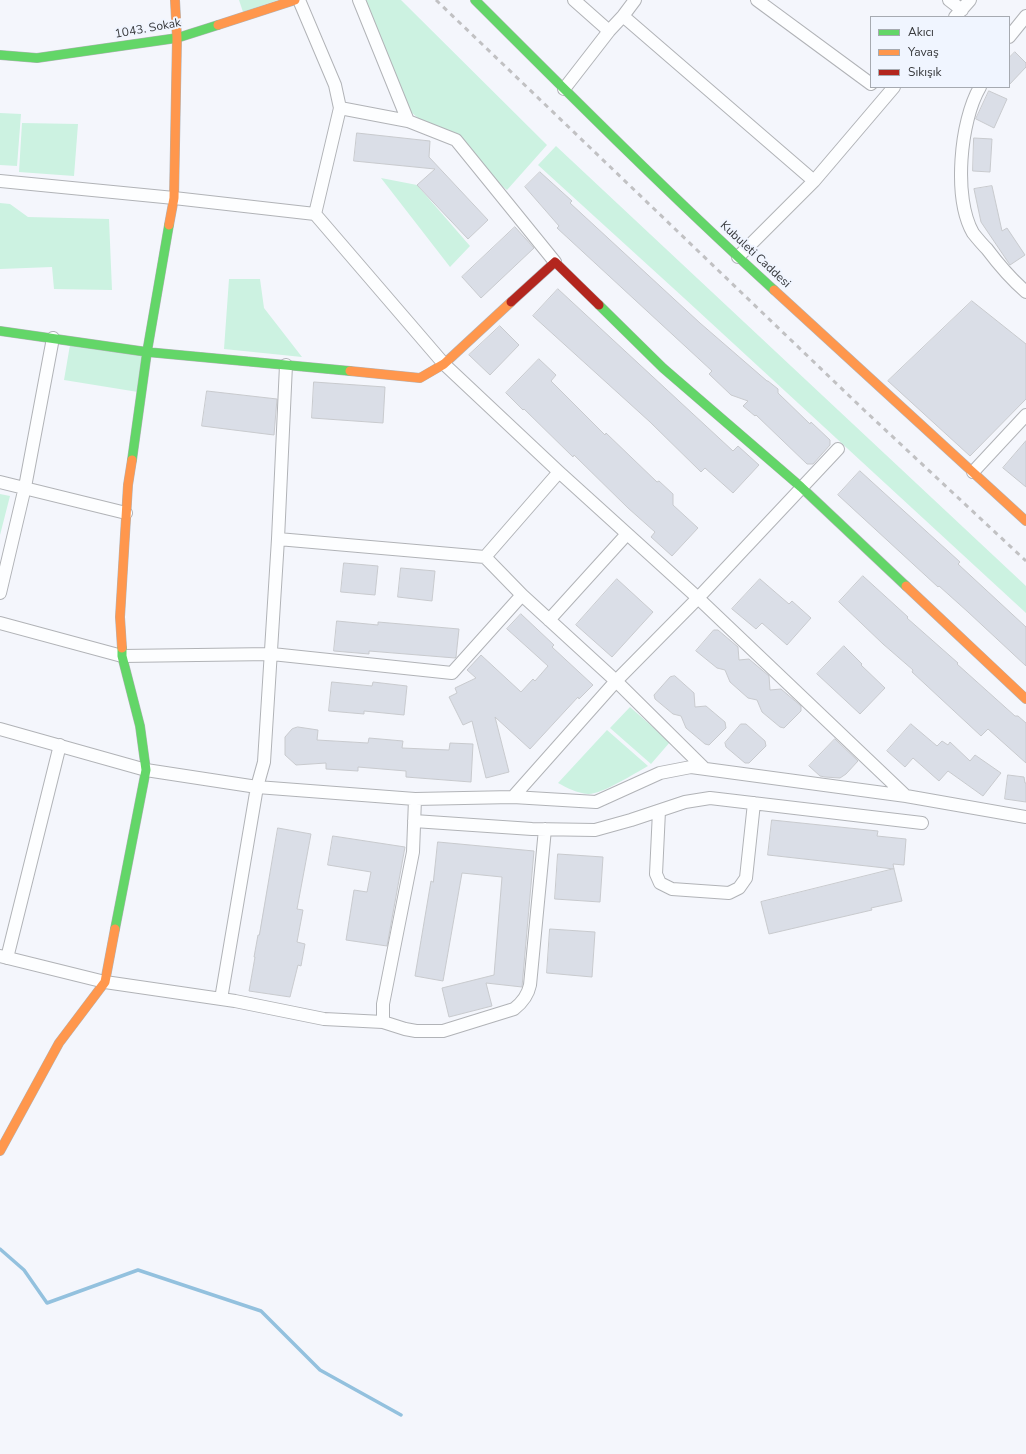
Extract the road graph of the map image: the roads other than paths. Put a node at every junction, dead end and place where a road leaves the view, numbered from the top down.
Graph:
1 (175, 0) edge
2 (295, 0) edge
3 (299, 0) edge
4 (359, 0) edge
5 (475, 0) edge
6 (574, 0) edge
7 (635, 0) edge
8 (757, 0) edge
9 (949, 0) edge
10 (970, 0) edge
11 (958, 13) edge
12 (623, 16) junction
13 (1026, 16) edge
14 (609, 31) junction
15 (1010, 36) edge
16 (177, 38) junction
17 (0, 55) edge
18 (870, 83) edge
19 (879, 88) edge
20 (980, 88) edge
21 (564, 89) junction
22 (890, 91) edge
23 (340, 108) junction
24 (408, 121) junction
25 (814, 181) junction
26 (0, 182) edge
27 (174, 198) junction
28 (315, 214) junction
29 (738, 256) junction
30 (555, 262) junction
31 (1026, 292) edge
32 (0, 331) edge
33 (53, 338) junction
34 (147, 352) junction
35 (444, 364) junction
36 (286, 365) junction
37 (1026, 415) edge
38 (838, 449) dead end
39 (559, 472) junction
40 (973, 472) junction
41 (0, 482) edge
42 (25, 488) junction
43 (801, 488) junction
44 (126, 513) junction
45 (1026, 521) edge
46 (627, 534) junction
47 (278, 539) junction
48 (485, 556) junction
49 (3, 564) edge
50 (0, 593) edge
51 (522, 595) junction
52 (698, 598) junction
53 (549, 620) junction
54 (0, 623) edge
55 (272, 654) junction
56 (122, 656) junction
57 (616, 682) junction
58 (1026, 699) edge
59 (0, 728) edge
60 (60, 746) junction
61 (705, 769) junction
62 (146, 770) junction
63 (258, 787) junction
64 (906, 796) junction
65 (513, 797) junction
66 (415, 799) junction
67 (754, 803) junction
68 (659, 811) junction
69 (1026, 817) edge
70 (414, 821) junction
71 (922, 822) dead end
72 (545, 829) junction
73 (3, 957) edge
74 (105, 982) junction
75 (221, 999) junction
76 (383, 1022) junction
77 (0, 1150) edge

1 - 16 street
2 - 16 street, 1043. Sokak
3 - 23 street
4 - 24 street
5 - 21 street, Kubuleti Caddesi
6 - 14 street
7 - 12 street
8 - 18 street
9 - 11 street
10 - 11 street
12 - 14 street
12 - 25 street
13 - 15 street
14 - 21 street
16 - 17 street, 1043. Sokak
16 - 27 street
19 - 22 street
20 - 31 street
21 - 29 street, Kubuleti Caddesi
22 - 25 street
23 - 24 street
23 - 28 street
24 - 30 street
25 - 29 street
26 - 27 street
27 - 28 street
27 - 34 street
28 - 35 street
29 - 40 street, Kubuleti Caddesi
30 - 35 street
30 - 43 street
32 - 33 street
33 - 34 street
33 - 42 street
34 - 36 street
34 - 44 street
35 - 36 street
35 - 39 street
36 - 47 street
37 - 40 street
38 - 43 street
39 - 46 street
39 - 48 street
40 - 45 street, Kubuleti Caddesi
41 - 42 street
42 - 44 street
42 - 49 street
43 - 52 street
43 - 58 street
44 - 56 street
46 - 52 street
46 - 53 street
47 - 48 street
47 - 55 street
48 - 51 street
49 - 50 street
51 - 53 street
51 - 55 street
52 - 57 street
52 - 64 street
53 - 57 street
54 - 56 street
55 - 56 street
55 - 63 street
56 - 62 street
57 - 61 street
57 - 65 street
59 - 60 street
60 - 62 street
60 - 73 street
61 - 64 street
61 - 65 street
62 - 63 street
62 - 74 street
63 - 66 street
63 - 75 street
64 - 69 street
65 - 66 street
66 - 70 street
67 - 68 street
67 - 68 street
67 - 71 street
68 - 72 street
70 - 72 street
70 - 76 street
72 - 76 street
73 - 74 street
74 - 75 street
74 - 77 street
75 - 76 street

